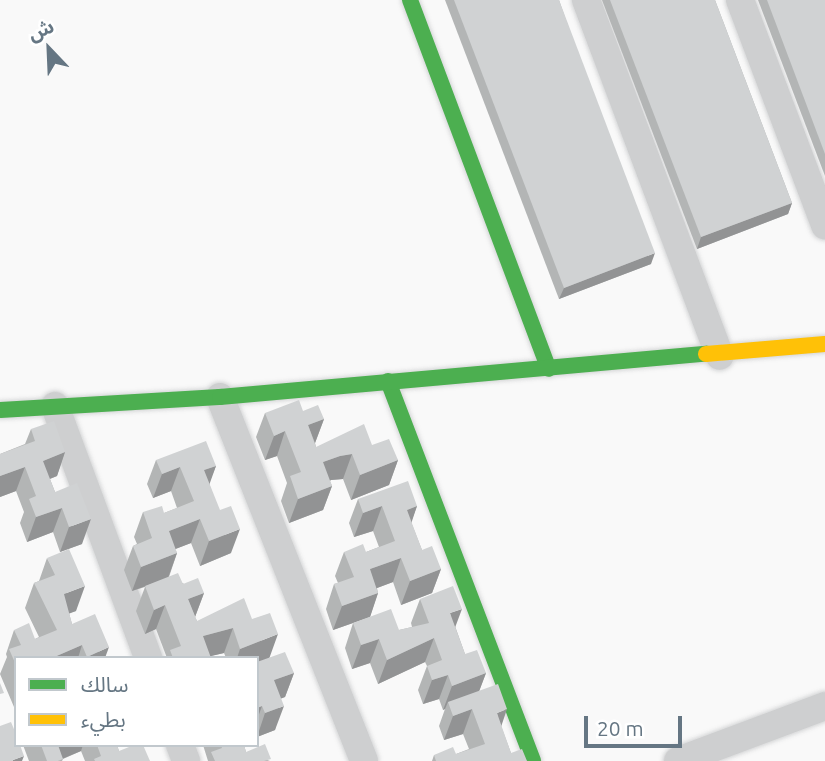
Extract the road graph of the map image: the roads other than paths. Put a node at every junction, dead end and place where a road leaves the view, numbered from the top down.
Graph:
1 (410, 0) edge
2 (586, 0) edge
3 (740, 0) edge
4 (825, 225) edge
5 (825, 344) edge
6 (720, 356) junction
7 (549, 369) junction
8 (388, 381) junction
9 (220, 397) junction
10 (55, 406) junction
11 (0, 410) edge
12 (147, 656) edge
13 (825, 706) edge
14 (364, 761) edge
15 (533, 761) edge
16 (678, 761) edge

1 - 7 street
2 - 6 street
3 - 4 street
5 - 6 street
6 - 7 street
7 - 8 street
8 - 9 street
8 - 15 street
9 - 10 street
9 - 14 street
10 - 11 street
10 - 12 street
13 - 16 street

